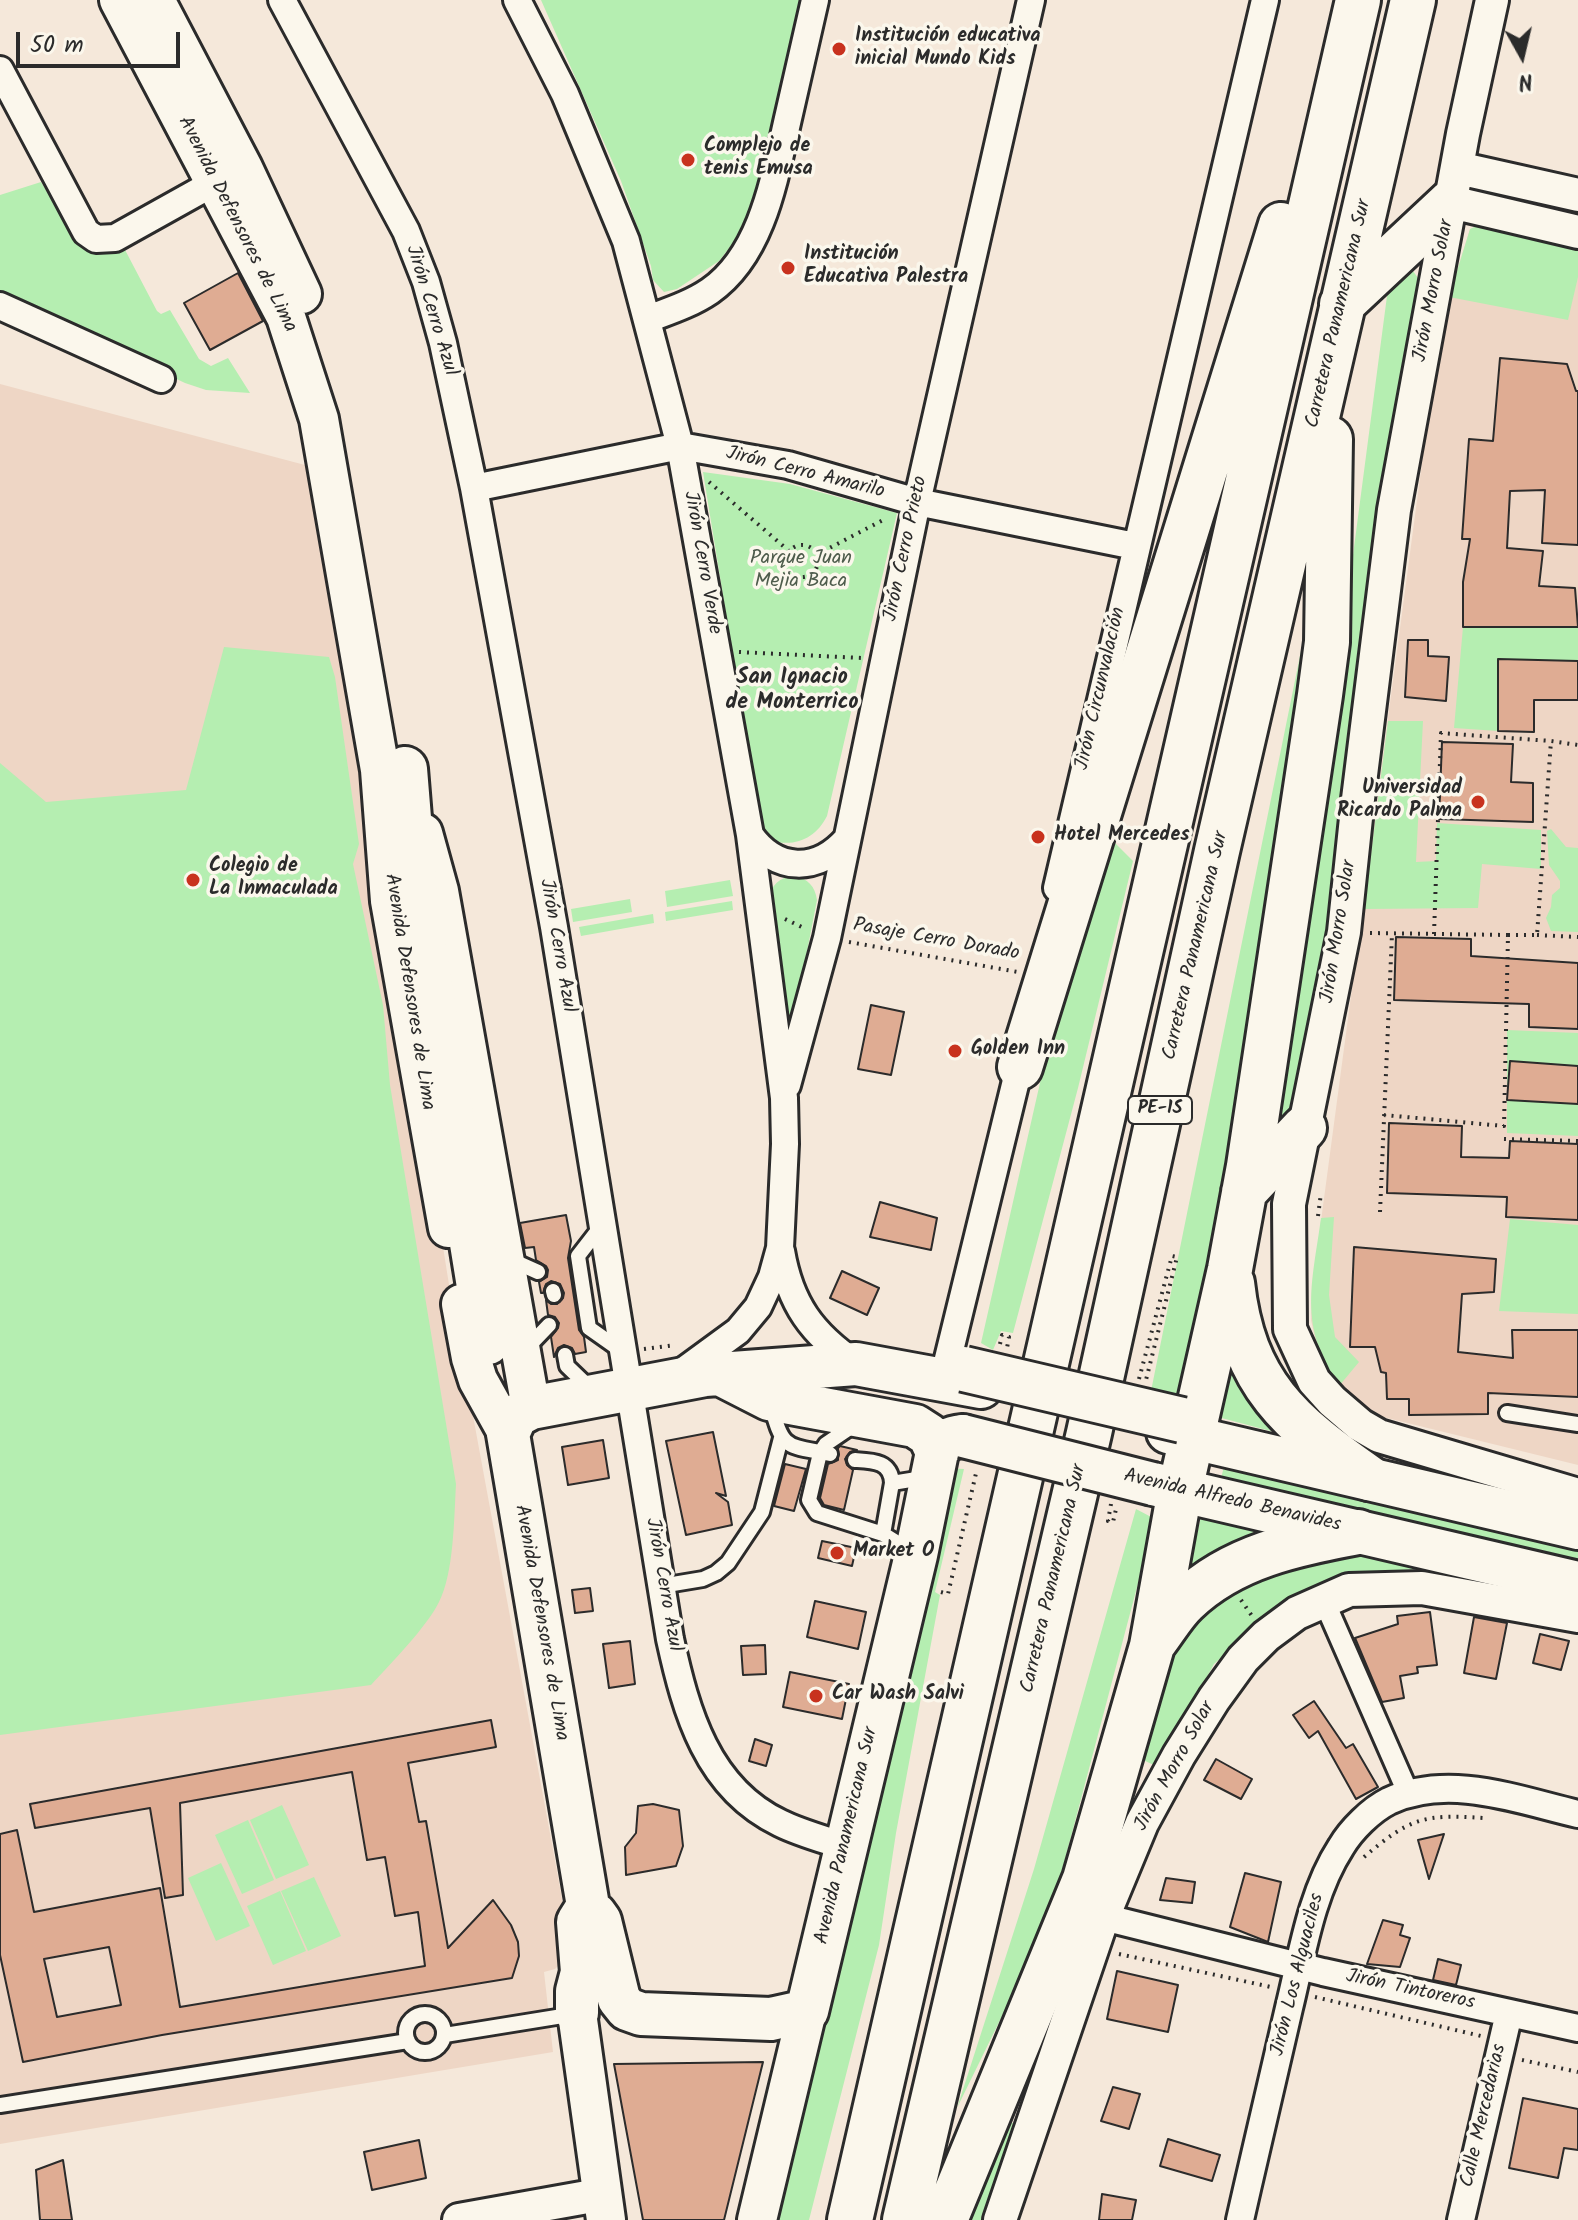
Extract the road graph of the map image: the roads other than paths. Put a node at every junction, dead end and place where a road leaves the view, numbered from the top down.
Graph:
1 (119, 0) edge
2 (155, 0) edge
3 (282, 0) edge
4 (517, 0) edge
5 (815, 0) edge
6 (1031, 0) edge
7 (1265, 0) edge
8 (1413, 0) edge
9 (1492, 0) edge
10 (1356, 9) edge
11 (0, 70) edge
12 (230, 175) junction
13 (1455, 185) junction
14 (1578, 195) edge
15 (1578, 232) edge
16 (1342, 304) junction
17 (0, 306) edge
18 (648, 319) junction
19 (1332, 351) junction
20 (161, 379) dead end
21 (680, 446) junction
22 (474, 488) junction
23 (917, 502) junction
24 (1135, 546) junction
25 (405, 769) junction
26 (750, 835) junction
27 (847, 839) junction
28 (1020, 1067) junction
29 (784, 1098) junction
30 (1304, 1128) junction
31 (1244, 1192) junction
32 (780, 1248) junction
33 (1230, 1269) junction
34 (549, 1325) dead end
35 (504, 1348) junction
36 (565, 1355) dead end
37 (856, 1364) junction
38 (721, 1375) junction
39 (952, 1375) junction
40 (629, 1380) junction
41 (769, 1399) junction
42 (1507, 1413) dead end
43 (863, 1416) junction
44 (520, 1421) junction
45 (1578, 1424) edge
46 (1184, 1428) junction
47 (781, 1438) junction
48 (825, 1454) junction
49 (945, 1455) junction
50 (855, 1460) dead end
51 (1369, 1478) junction
52 (892, 1483) junction
53 (1151, 1489) junction
54 (1578, 1495) edge
55 (1578, 1528) edge
56 (1358, 1532) junction
57 (914, 1556) junction
58 (1578, 1583) edge
59 (661, 1586) junction
60 (1324, 1601) junction
61 (1578, 1616) edge
62 (1152, 1646) junction
63 (1409, 1795) junction
64 (1578, 1814) edge
65 (844, 1846) junction
66 (588, 1906) junction
67 (1112, 1920) junction
68 (1299, 1966) junction
69 (807, 2011) junction
70 (577, 2013) junction
71 (1509, 2013) junction
72 (1578, 2028) edge
73 (445, 2035) junction
74 (408, 2041) junction
75 (1, 2102) edge
76 (605, 2207) edge
77 (549, 2212) edge
78 (459, 2220) edge
79 (757, 2220) edge
80 (850, 2220) edge
81 (905, 2220) edge
82 (945, 2220) edge
83 (1000, 2220) edge
84 (1240, 2220) edge
85 (1461, 2220) edge

1 - 12 main road, Avenida Defensores de Lima
2 - 12 main road, Avenida Defensores de Lima
3 - 22 street, Jirón Cerro Azul
4 - 18 street, Jirón Cerro Verde
5 - 18 street
6 - 23 street, Jirón Cerro Prieto
7 - 24 street, Jirón Circunvalación
8 - 16 highway, Carretera Panamericana Sur / PE-1S
9 - 13 street, Jirón Morro Solar
10 - 28 highway
10 - 80 highway, PE-1S
11 - 12 street
12 - 25 main road, Avenida Defensores de Lima
12 - 44 main road, Avenida Defensores de Lima
13 - 14 street
13 - 15 street
13 - 16 highway
13 - 30 street, Jirón Morro Solar
16 - 19 highway, Carretera Panamericana Sur / PE-1S
17 - 20 street
18 - 21 street, Jirón Cerro Verde
19 - 31 highway
19 - 81 highway, Carretera Panamericana Sur / PE-1S
21 - 22 street, Jirón Cerro Amarilo
21 - 23 street, Jirón Cerro Amarilo
21 - 26 street, Jirón Cerro Verde
22 - 40 street, Jirón Cerro Azul
23 - 24 street, Jirón Cerro Amarilo
23 - 27 street, Jirón Cerro Prieto
24 - 28 street, Jirón Circunvalación
25 - 35 highway
25 - 35 main road, Avenida Defensores de Lima
26 - 27 street
26 - 29 street, Jirón Cerro Verde
27 - 29 street, Jirón Cerro Prieto
28 - 39 street, Jirón Circunvalación
29 - 32 street, Jirón Cerro Verde
30 - 31 highway
30 - 54 street, Jirón Morro Solar
31 - 33 highway
32 - 37 street, Jirón Cerro Verde
32 - 40 street, Jirón Cerro Verde
33 - 46 highway
33 - 51 highway
34 - 35 lane
35 - 44 main road, Avenida Defensores de Lima
36 - 40 lane
37 - 38 main road
37 - 39 main road
38 - 40 main road
38 - 41 main road
39 - 43 main road
39 - 46 highway, bridge
40 - 44 main road
40 - 59 street, Jirón Cerro Azul
41 - 43 main road
41 - 47 lane
42 - 45 lane
43 - 48 lane
43 - 49 main road
44 - 66 main road, Avenida Defensores de Lima
46 - 51 main road
46 - 53 highway
47 - 48 lane
47 - 59 lane
48 - 57 lane
49 - 52 lane
49 - 53 main road, Avenida Alfredo Benavides, bridge
49 - 57 main road, Avenida Panamericana Sur
50 - 52 lane
51 - 55 main road
52 - 57 lane
53 - 56 main road, Avenida Alfredo Benavides
53 - 62 highway
56 - 58 main road, Avenida Alfredo Benavides
56 - 62 highway
57 - 65 main road, Avenida Panamericana Sur
59 - 65 street, Jirón Cerro Azul
60 - 61 street, Jirón Morro Solar
60 - 63 street
60 - 67 street, Jirón Morro Solar
62 - 82 highway
63 - 64 street, Jirón Los Alguaciles
63 - 68 street, Jirón Los Alguaciles
65 - 69 main road, Avenida Panamericana Sur
66 - 69 main road
66 - 70 main road, Avenida Defensores de Lima
67 - 68 street, Jirón Tintoreros
67 - 83 street, Jirón Morro Solar
68 - 71 street, Jirón Tintoreros
68 - 84 street, Jirón Los Alguaciles
69 - 79 main road, Avenida Panamericana Sur
70 - 73 lane
70 - 76 main road
71 - 72 street, Jirón Tintoreros
71 - 85 street, Calle Mercedarias
73 - 74 lane
73 - 74 lane
74 - 75 lane
76 - 77 street
77 - 78 street

